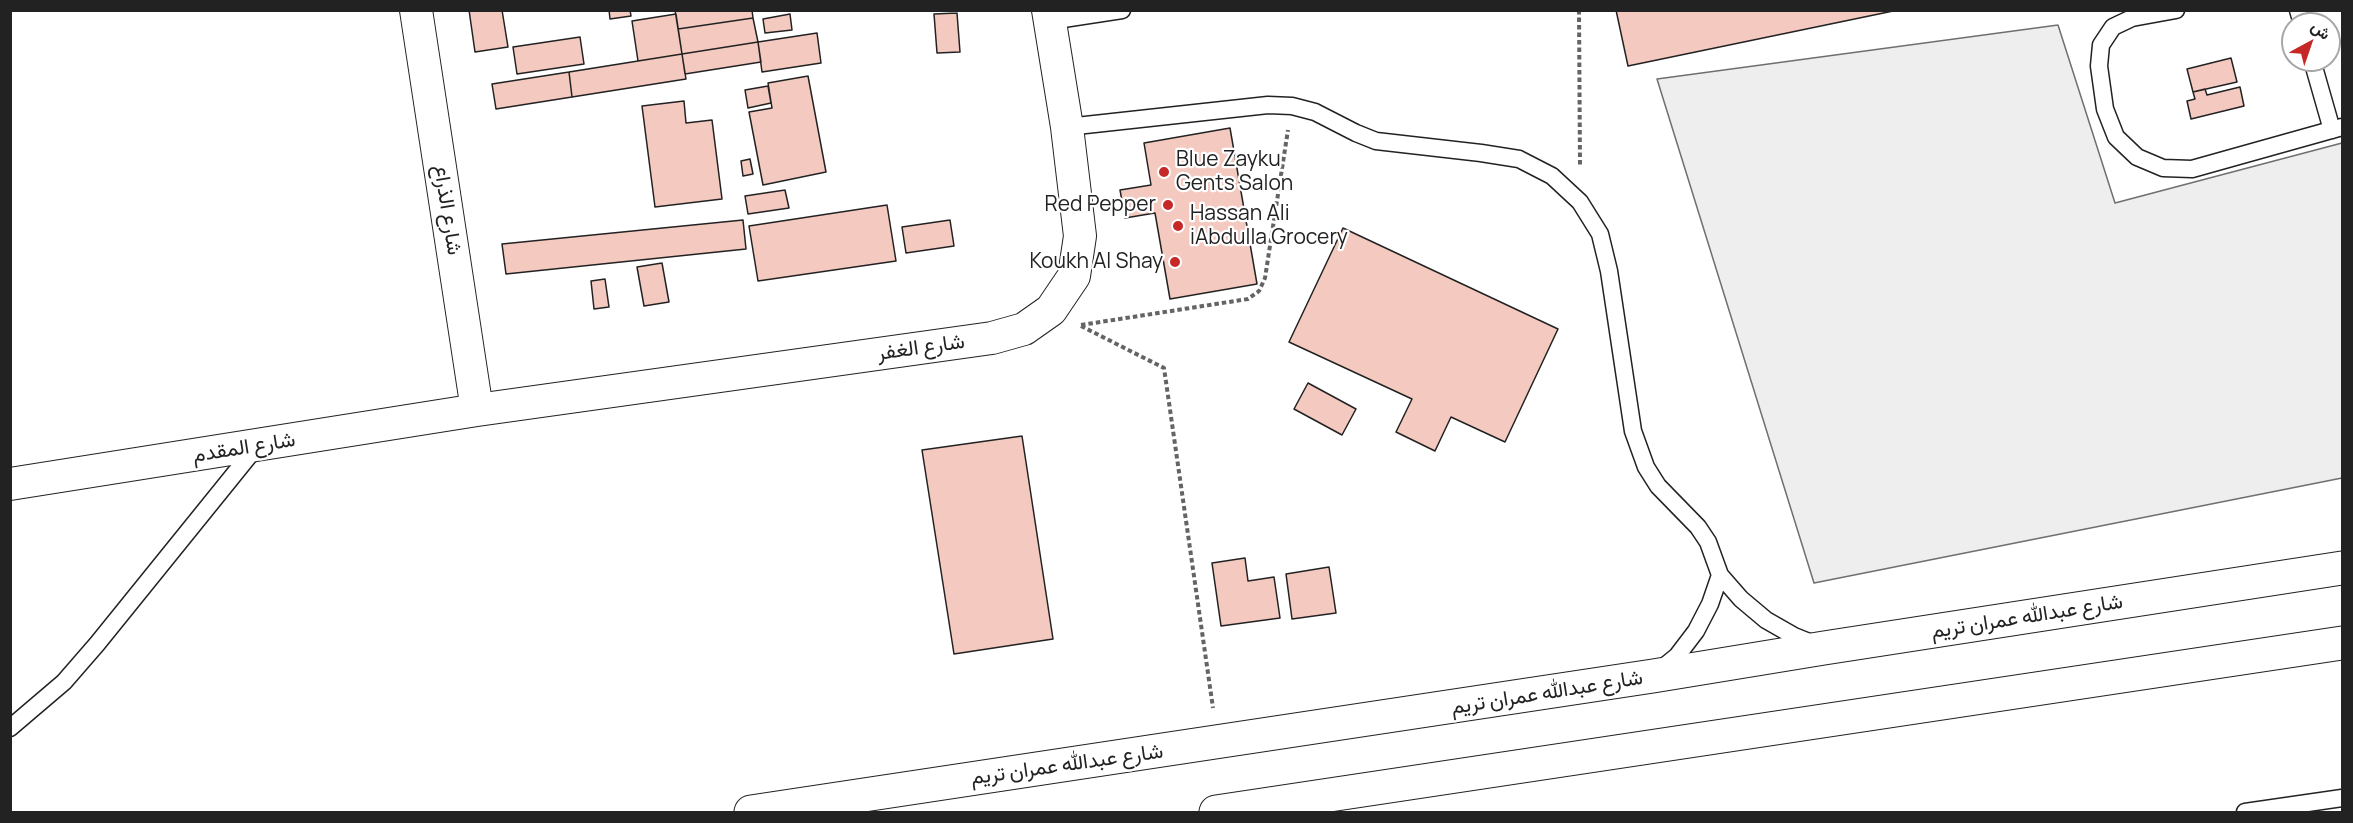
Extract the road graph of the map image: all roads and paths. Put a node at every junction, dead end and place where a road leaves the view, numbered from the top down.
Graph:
1 (416, 10) edge
2 (1122, 10) edge
3 (1579, 10) edge
4 (2176, 10) edge
5 (1049, 16) edge
6 (2316, 72) edge
7 (1292, 106) junction
8 (1067, 127) junction
9 (2337, 128) edge
10 (1580, 202) junction
11 (1051, 310) junction
12 (1081, 325) junction
13 (477, 410) junction
14 (258, 446) junction
15 (10, 484) edge
16 (2343, 568) edge
17 (1720, 575) junction
18 (2343, 643) edge
19 (1824, 648) junction
20 (1653, 676) junction
21 (1213, 709) dead end
22 (10, 728) edge
23 (2343, 798) edge
24 (751, 813) edge
25 (1216, 813) edge
26 (2245, 813) edge

1 - 13 street, شارع الذراع
2 - 5 lane
3 - 10 path
4 - 9 lane
5 - 8 street, شارع الغفر
6 - 9 lane
7 - 8 lane
7 - 10 lane
7 - 12 path
8 - 11 street, شارع الغفر
10 - 17 lane
11 - 12 path
11 - 13 street, شارع الغفر
12 - 21 path
13 - 14 street, شارع المقدم
14 - 15 street, شارع المقدم
14 - 22 lane
16 - 19 street, شارع عبدالله عمران تريم
17 - 19 lane
17 - 20 lane
18 - 25 street
19 - 20 street, شارع عبدالله عمران تريم
20 - 24 street, شارع عبدالله عمران تريم
23 - 26 lane

